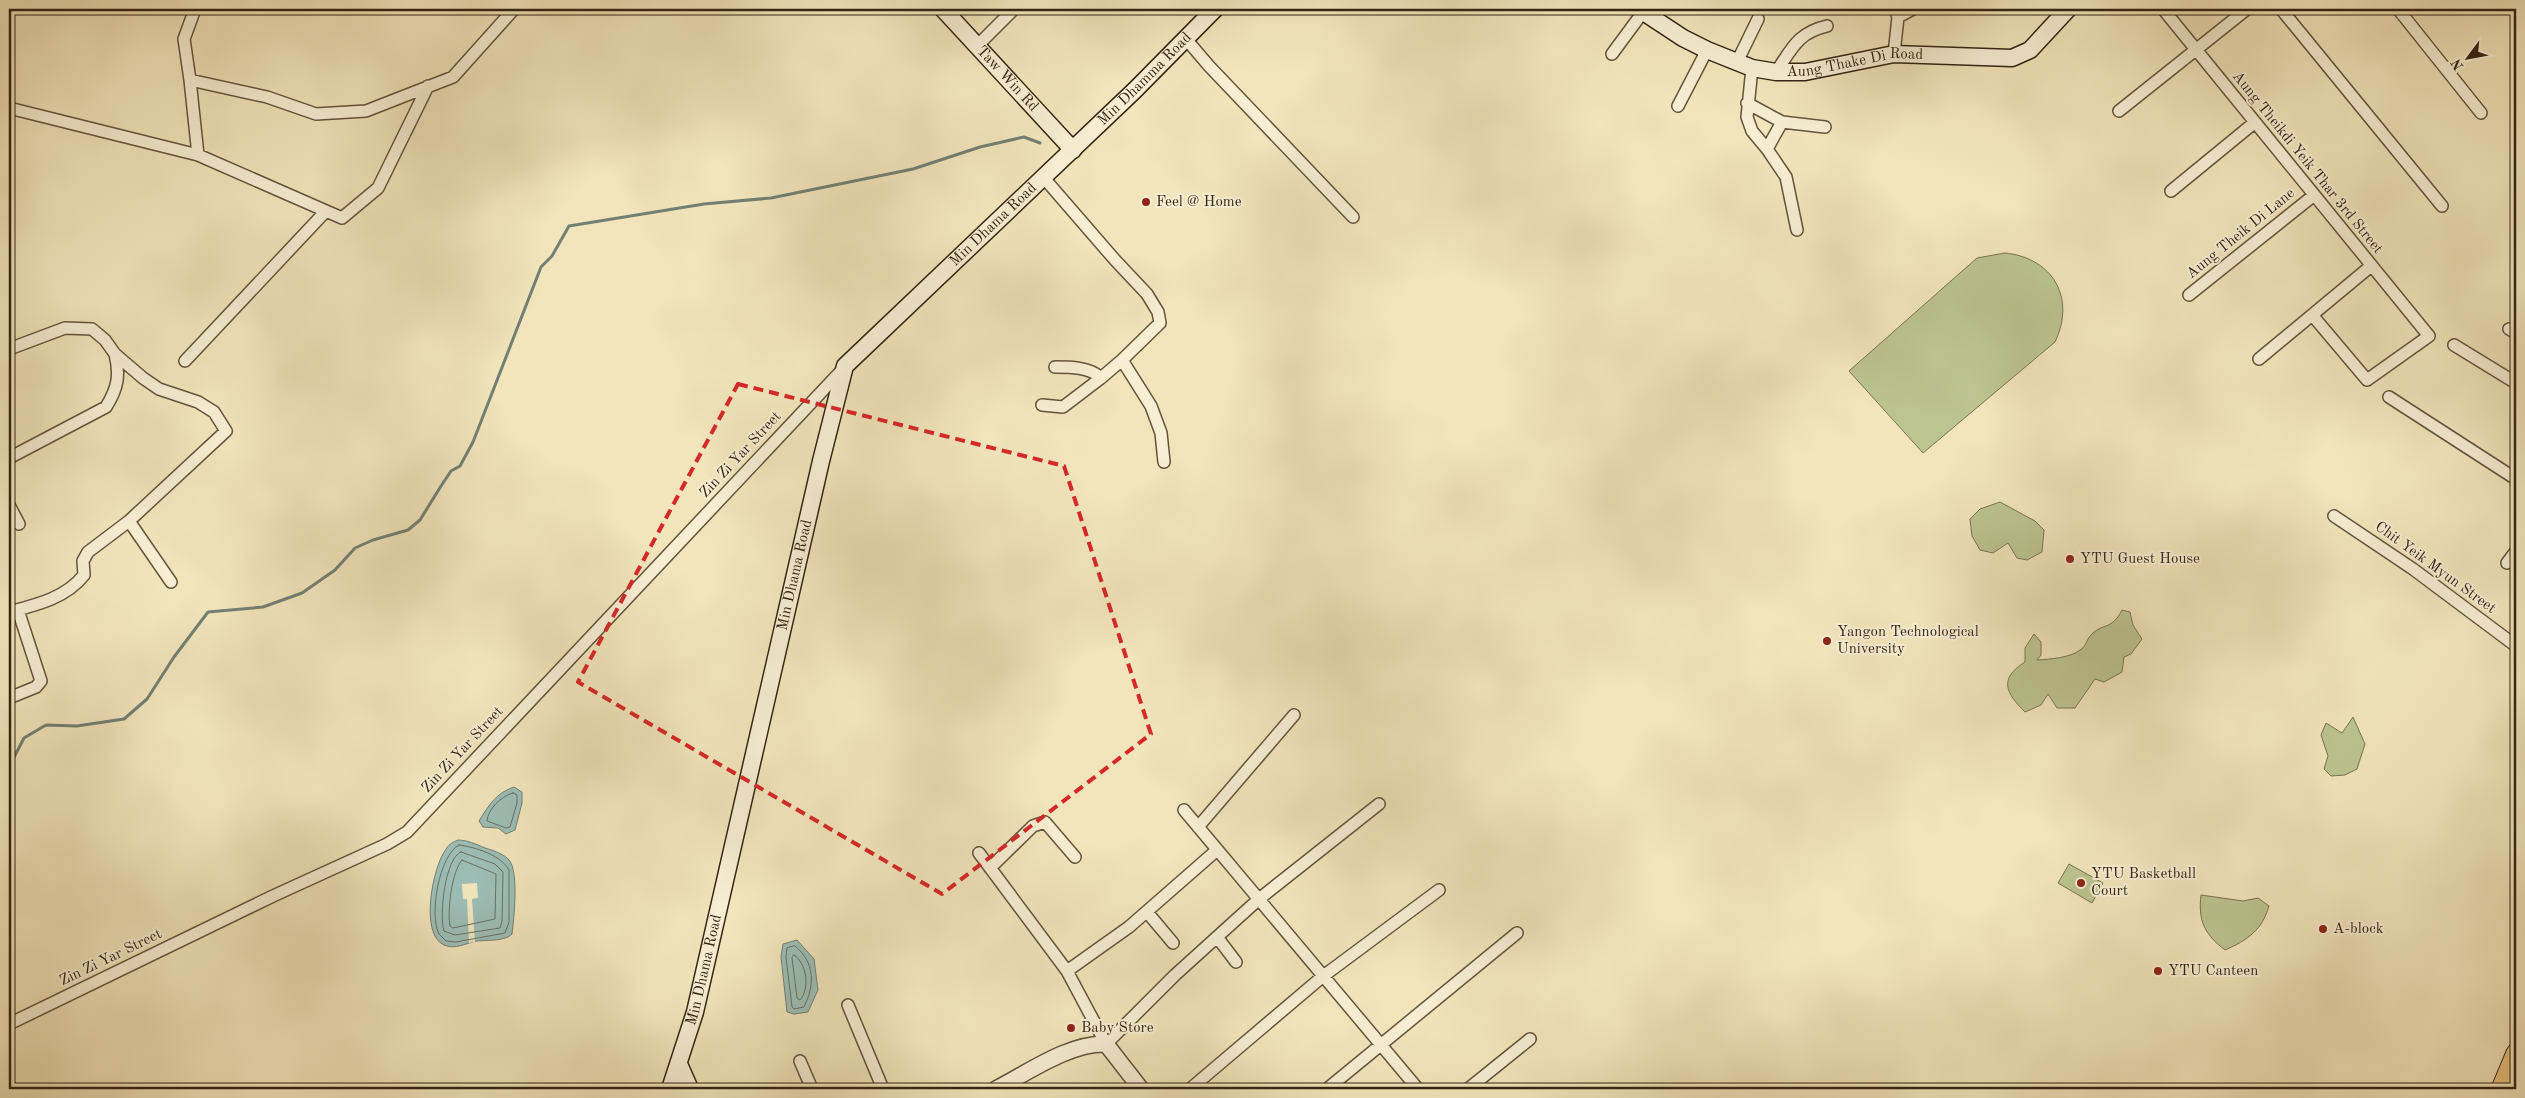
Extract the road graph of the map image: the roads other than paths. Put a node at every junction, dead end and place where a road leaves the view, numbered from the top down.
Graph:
1 (195, 9) edge
2 (514, 9) edge
3 (943, 9) edge
4 (1014, 9) edge
5 (1215, 9) edge
6 (1914, 9) edge
7 (2068, 9) edge
8 (2163, 9) edge
9 (2247, 9) edge
10 (2281, 9) edge
11 (2398, 9) edge
12 (1641, 10) edge
13 (1897, 13) edge
14 (1758, 19) dead end
15 (1827, 26) dead end
16 (1186, 38) junction
17 (978, 46) junction
18 (1707, 50) junction
19 (2195, 50) junction
20 (1612, 54) dead end
21 (1894, 54) junction
22 (1745, 65) junction
23 (1776, 72) junction
24 (190, 80) junction
25 (428, 86) junction
26 (1747, 103) junction
27 (1678, 106) dead end
28 (9, 108) edge
29 (2119, 111) dead end
30 (2481, 113) dead end
31 (1782, 122) junction
32 (2254, 123) junction
33 (1825, 127) dead end
34 (1767, 149) junction
35 (1073, 150) junction
36 (198, 155) junction
37 (1044, 178) junction
38 (2171, 191) dead end
39 (2313, 196) junction
40 (2442, 206) dead end
41 (326, 211) junction
42 (1353, 217) dead end
43 (1797, 230) dead end
44 (2371, 266) junction
45 (2188, 295) dead end
46 (2313, 316) junction
47 (2454, 345) dead end
48 (9, 349) edge
49 (115, 354) junction
50 (2259, 359) dead end
51 (1122, 360) junction
52 (185, 361) dead end
53 (845, 366) junction
54 (1055, 367) dead end
55 (1101, 378) junction
56 (2516, 383) edge
57 (2388, 397) dead end
58 (1042, 405) dead end
59 (9, 458) edge
60 (1164, 462) dead end
61 (2516, 479) edge
62 (9, 505) edge
63 (2334, 516) dead end
64 (129, 521) junction
65 (19, 524) dead end
66 (2516, 552) edge
67 (2507, 563) dead end
68 (171, 582) dead end
69 (14, 611) edge
70 (2516, 646) edge
71 (9, 698) edge
72 (1294, 715) dead end
73 (1380, 804) dead end
74 (1184, 810) dead end
75 (1198, 827) junction
76 (1218, 850) junction
77 (979, 853) dead end
78 (1076, 857) dead end
79 (990, 868) junction
80 (1439, 890) dead end
81 (1259, 899) junction
82 (1147, 912) junction
83 (1517, 933) dead end
84 (1217, 937) junction
85 (1173, 943) dead end
86 (1236, 962) dead end
87 (1067, 971) junction
88 (1322, 977) junction
89 (848, 1005) dead end
90 (9, 1024) edge
91 (1530, 1039) dead end
92 (1106, 1044) junction
93 (1381, 1045) junction
94 (2516, 1053) edge
95 (800, 1060) dead end
96 (679, 1064) junction
97 (9, 1084) edge
98 (11, 1089) edge
99 (670, 1089) edge
100 (690, 1089) edge
101 (812, 1089) edge
102 (883, 1089) edge
103 (996, 1089) edge
104 (1141, 1089) edge
105 (1190, 1089) edge
106 (1328, 1089) edge
107 (1418, 1089) edge
108 (1468, 1089) edge
109 (2501, 1089) edge

1 - 24 street
2 - 25 street
3 - 17 main road, Taw Win Rd
4 - 17 street
5 - 16 main road, Min Dhamma Road
6 - 13 street
7 - 21 main road, Aung Thake Di Road
8 - 19 street, Aung Theikdi Yeik Thar 3rd Street
9 - 19 street
10 - 40 street
11 - 30 street
12 - 18 main road, Aung Thake Di Road
12 - 20 street
13 - 21 street
14 - 22 street
15 - 23 street
16 - 35 main road, Min Dhamma Road
16 - 42 street
17 - 35 main road, Taw Win Rd
18 - 22 main road, Aung Thake Di Road
18 - 27 street
19 - 29 street
19 - 32 street, Aung Theikdi Yeik Thar 3rd Street
21 - 23 main road, Aung Thake Di Road
22 - 23 main road, Aung Thake Di Road
22 - 26 street
24 - 25 street
24 - 36 street
25 - 41 street
26 - 31 street
26 - 34 street
28 - 36 street
31 - 33 street
31 - 34 street
32 - 38 street
32 - 39 street, Aung Theikdi Yeik Thar 3rd Street
34 - 43 street
35 - 37 main road, Min Dhama Road
36 - 41 street
37 - 51 street
37 - 53 main road, Min Dhama Road
39 - 44 street, Aung Theikdi Yeik Thar 3rd Street
39 - 45 street, Aung Theik Di Lane
41 - 52 street
44 - 46 street
44 - 46 street, Aung Theikdi Yeik Thar 3rd Street
46 - 50 street
47 - 56 street
48 - 49 street
49 - 59 street
49 - 64 street
51 - 55 street
51 - 60 street
53 - 90 street, Zin Zi Yar Street
53 - 96 main road, Min Dhama Road
54 - 55 street
55 - 58 street
57 - 61 street
62 - 65 street
63 - 70 street, Chit Yeik Myun Street
64 - 68 street
64 - 69 street
66 - 67 street
69 - 71 street
72 - 75 street
73 - 81 street
74 - 75 street
75 - 76 street
76 - 81 street
76 - 82 street
77 - 79 street
78 - 79 street
79 - 87 street
80 - 88 street
81 - 84 street
81 - 88 street
82 - 85 street
82 - 87 street
83 - 93 street
84 - 86 street
84 - 92 street
87 - 92 street
88 - 93 street
88 - 105 street
89 - 102 street
91 - 108 street
92 - 103 street
92 - 104 street
93 - 106 street
93 - 107 street
94 - 109 main road
95 - 101 street
96 - 99 main road, Min Dhama Road
96 - 100 main road
97 - 98 street

